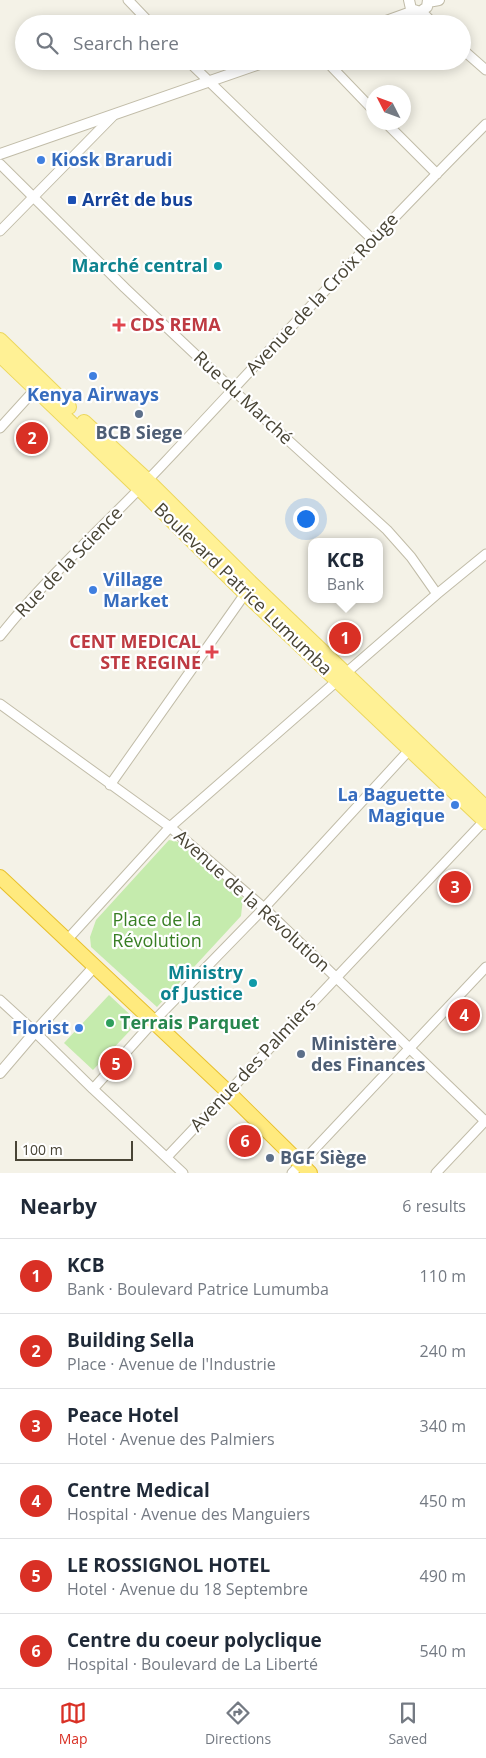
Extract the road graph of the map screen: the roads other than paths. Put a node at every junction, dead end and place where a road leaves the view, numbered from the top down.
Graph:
1 (128, 0) edge
2 (409, 0) edge
3 (439, 0) edge
4 (428, 1) edge
5 (418, 11) junction
6 (142, 15) edge
7 (406, 15) edge
8 (423, 15) edge
9 (471, 57) edge
10 (197, 70) edge
11 (241, 70) edge
12 (335, 70) edge
13 (486, 70) edge
14 (208, 81) junction
15 (366, 102) edge
16 (113, 116) junction
17 (486, 124) edge
18 (393, 130) edge
19 (0, 154) edge
20 (0, 164) edge
21 (437, 174) junction
22 (32, 197) junction
23 (0, 231) edge
24 (372, 239) junction
25 (0, 340) edge
26 (0, 355) edge
27 (39, 385) junction
28 (233, 390) junction
29 (0, 428) edge
30 (144, 485) junction
31 (486, 554) edge
32 (248, 589) junction
33 (437, 594) junction
34 (0, 636) edge
35 (341, 677) junction
36 (0, 704) edge
37 (413, 746) junction
38 (110, 785) junction
39 (486, 817) edge
40 (170, 827) junction
41 (0, 877) edge
42 (264, 908) junction
43 (66, 941) junction
44 (94, 967) junction
45 (486, 967) edge
46 (337, 977) junction
47 (0, 1000) edge
48 (153, 1022) junction
49 (35, 1032) junction
50 (410, 1048) junction
51 (0, 1073) edge
52 (93, 1089) junction
53 (227, 1091) junction
54 (485, 1120) edge
55 (167, 1157) junction
56 (301, 1170) edge
57 (183, 1173) edge
58 (436, 1173) edge

1 - 6 street
2 - 5 street
3 - 4 street
4 - 5 street
5 - 7 street
5 - 8 street
9 - 13 street
10 - 14 street
11 - 14 street
12 - 15 street
14 - 16 street
14 - 24 street
16 - 19 street
16 - 22 street
17 - 21 street, Avenue de la Croix Rouge
18 - 21 street
20 - 22 street, Rue du Marché
21 - 24 street, Avenue de la Croix Rouge
22 - 23 street
22 - 28 street, Rue du Marché
24 - 28 street, Avenue de la Croix Rouge
25 - 27 main road, Boulevard Patrice Lumumba
26 - 27 main road, Boulevard Patrice Lumumba
27 - 29 street
27 - 30 main road, Boulevard Patrice Lumumba
28 - 30 street, Avenue de la Croix Rouge
28 - 33 street, Rue du Marché
30 - 32 main road, Boulevard Patrice Lumumba
30 - 34 street, Rue de la Science
31 - 33 street
32 - 35 main road, Boulevard Patrice Lumumba
32 - 38 street
33 - 35 street
35 - 37 main road, Boulevard Patrice Lumumba
35 - 40 street
36 - 38 street, Avenue de la Révolution
37 - 39 main road, Boulevard Patrice Lumumba
37 - 42 street
38 - 40 street, Avenue de la Révolution
39 - 46 street, Avenue des Palmiers
40 - 42 street, Avenue de la Révolution
40 - 43 street
41 - 43 highway
42 - 46 street, Avenue de la Révolution
42 - 48 street
43 - 44 highway
44 - 48 highway
44 - 49 street
45 - 50 street
46 - 50 street, Avenue de la Révolution
46 - 53 street, Avenue des Palmiers
47 - 49 street
48 - 52 street
48 - 53 highway
49 - 51 street
49 - 52 street
50 - 54 street, Avenue de la Révolution
50 - 56 street
52 - 55 street
53 - 55 street, Avenue des Palmiers
53 - 56 highway
54 - 58 street
55 - 57 street

